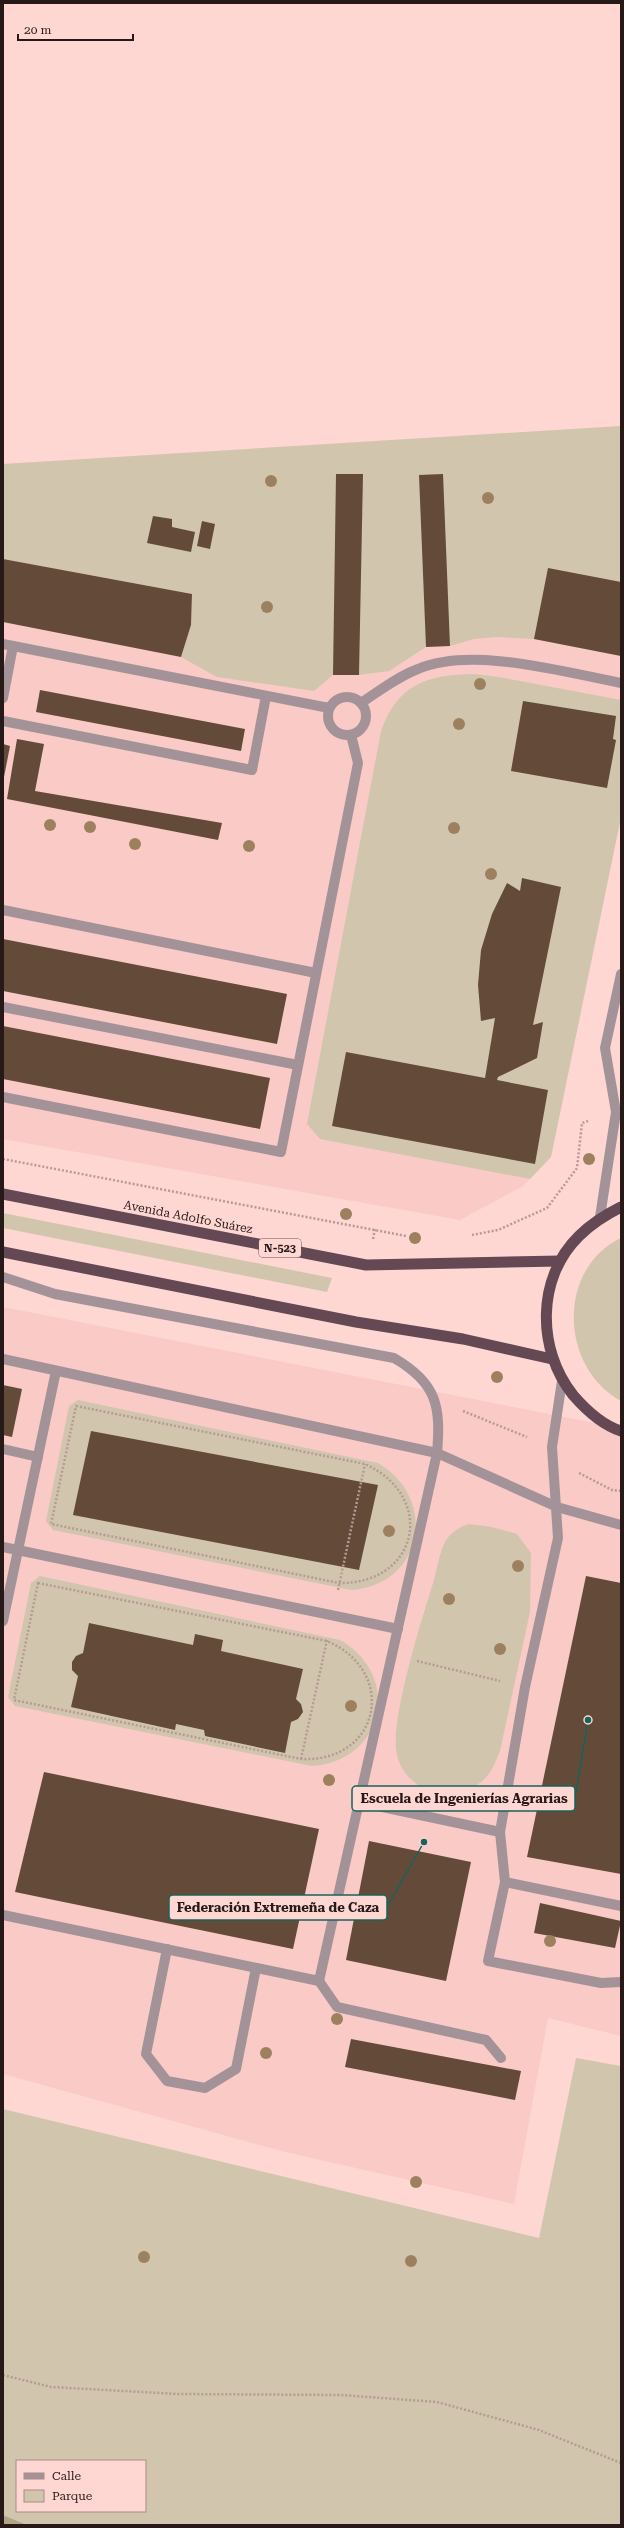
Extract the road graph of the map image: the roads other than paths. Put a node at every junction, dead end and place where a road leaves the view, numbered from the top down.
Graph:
1 (8, 645) edge
2 (621, 683) edge
3 (266, 696) junction
4 (3, 698) edge
5 (361, 703) junction
6 (329, 708) junction
7 (3, 721) edge
8 (352, 735) junction
9 (3, 910) edge
10 (316, 973) junction
11 (621, 974) edge
12 (3, 1006) edge
13 (298, 1065) junction
14 (3, 1097) edge
15 (618, 1115) edge
16 (3, 1194) edge
17 (621, 1207) edge
18 (600, 1217) junction
19 (3, 1252) edge
20 (560, 1261) junction
21 (3, 1277) edge
22 (3, 1359) edge
23 (552, 1359) junction
24 (56, 1371) junction
25 (562, 1381) junction
26 (621, 1431) edge
27 (3, 1450) edge
28 (438, 1453) junction
29 (38, 1457) junction
30 (558, 1507) junction
31 (621, 1525) edge
32 (3, 1547) edge
33 (18, 1550) junction
34 (3, 1621) edge
35 (398, 1629) junction
36 (359, 1802) junction
37 (500, 1832) junction
38 (504, 1882) junction
39 (621, 1906) edge
40 (3, 1916) edge
41 (167, 1949) junction
42 (256, 1968) junction
43 (319, 1981) junction
44 (621, 1982) edge
45 (501, 2058) dead end

1 - 3 street
1 - 4 street
2 - 5 street
3 - 6 street
3 - 7 street
5 - 6 street
5 - 8 street
6 - 8 street
8 - 10 street
9 - 10 street
10 - 13 street
11 - 15 street
12 - 13 street
13 - 14 street
15 - 18 street
16 - 20 highway, Avenida Adolfo Suárez / N-523
17 - 18 highway
18 - 20 highway
19 - 23 highway
20 - 23 highway
21 - 28 street
22 - 24 street
23 - 25 highway
24 - 28 street
24 - 29 street
25 - 26 highway
25 - 30 street
27 - 29 street
28 - 30 street
28 - 35 street
29 - 33 street
30 - 31 street
30 - 37 street
32 - 33 street
33 - 34 street
33 - 35 street
35 - 36 street
36 - 37 street
36 - 43 street
37 - 38 street
38 - 39 street
38 - 44 street
40 - 41 street
41 - 42 street
41 - 42 street
42 - 43 street
43 - 45 street

